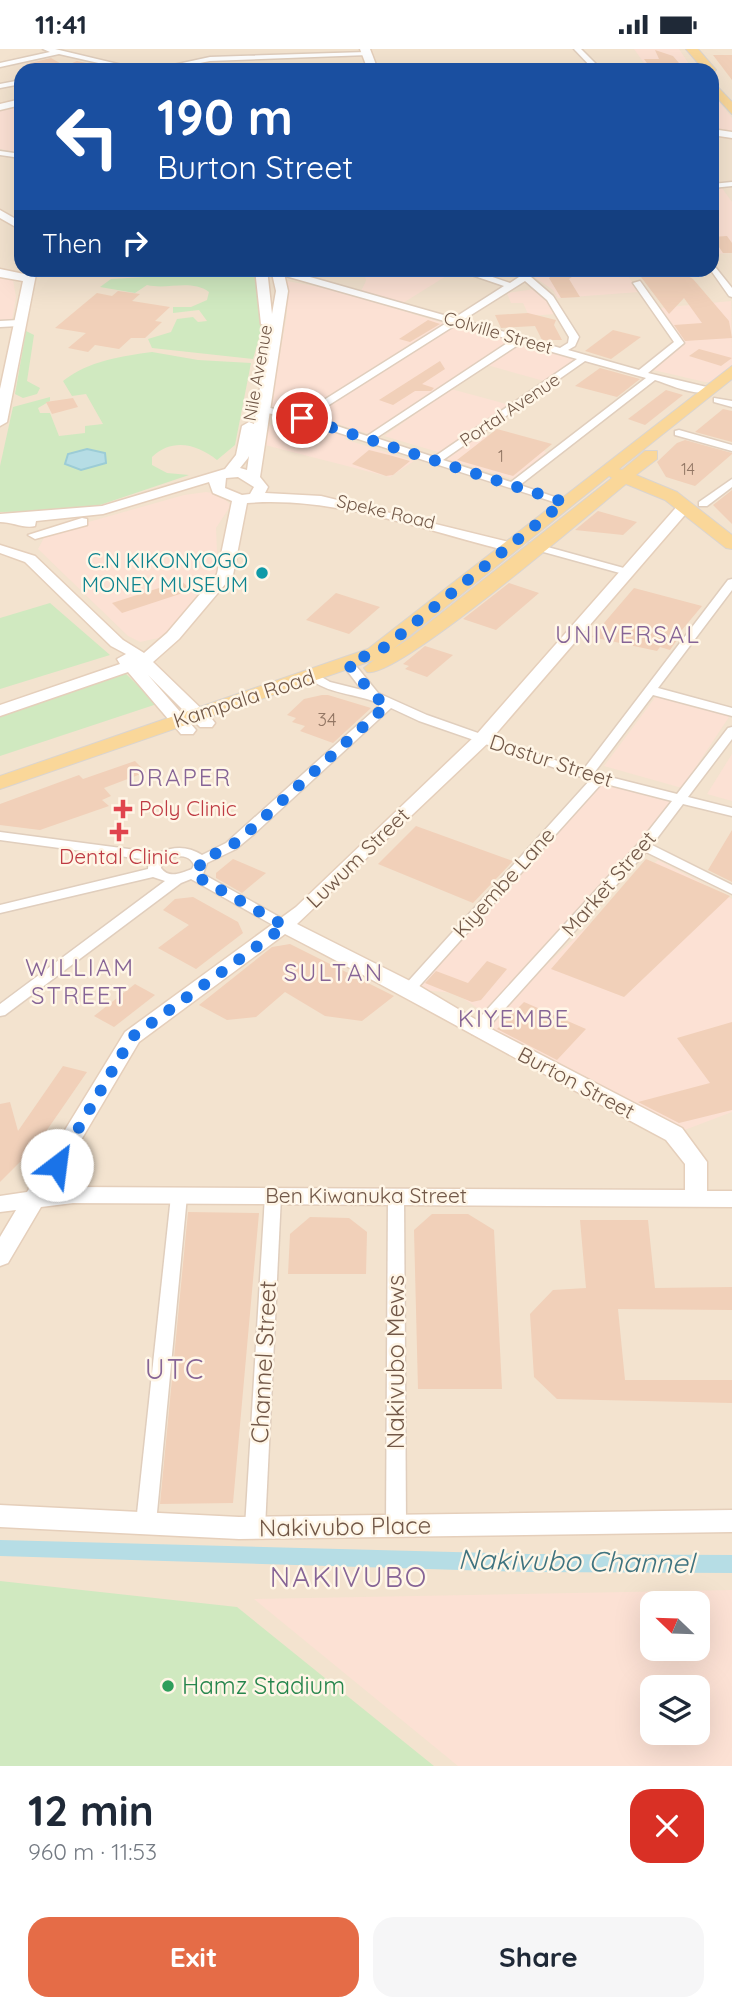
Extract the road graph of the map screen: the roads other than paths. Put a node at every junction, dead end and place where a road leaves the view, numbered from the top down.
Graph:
1 (46, 49) edge
2 (577, 49) edge
3 (682, 49) edge
4 (692, 49) edge
5 (64, 50) edge
6 (366, 52) edge
7 (110, 63) edge
8 (186, 63) edge
9 (591, 63) edge
10 (693, 63) edge
11 (704, 63) edge
12 (0, 65) edge
13 (719, 82) edge
14 (719, 93) edge
15 (732, 97) edge
16 (732, 110) edge
17 (719, 276) edge
18 (27, 277) edge
19 (262, 277) edge
20 (279, 277) edge
21 (293, 277) edge
22 (481, 277) edge
23 (526, 277) joint
24 (637, 283) dead end
25 (510, 287) junction
26 (542, 291) junction
27 (732, 294) edge
28 (454, 321) junction
29 (19, 323) junction
30 (0, 324) edge
31 (519, 339) junction
32 (561, 351) junction
33 (585, 358) junction
34 (732, 371) edge
35 (640, 374) junction
36 (653, 377) junction
37 (3, 391) edge
38 (719, 394) edge
39 (266, 410) junction
40 (298, 418) junction
41 (0, 422) edge
42 (263, 424) junction
43 (679, 433) junction
44 (367, 440) junction
45 (732, 448) edge
46 (435, 461) junction
47 (619, 471) junction
48 (222, 479) junction
49 (732, 482) edge
50 (512, 486) junction
51 (252, 489) junction
52 (564, 502) junction
53 (703, 504) junction
54 (685, 506) junction
55 (0, 518) edge
56 (19, 519) junction
57 (732, 532) edge
58 (33, 537) junction
59 (510, 544) junction
60 (732, 544) edge
61 (533, 547) junction
62 (2, 549) edge
63 (30, 559) junction
64 (627, 572) junction
65 (732, 582) edge
66 (137, 663) junction
67 (353, 669) junction
68 (319, 680) junction
69 (650, 690) junction
70 (374, 696) junction
71 (387, 705) junction
72 (0, 711) edge
73 (732, 712) edge
74 (192, 722) junction
75 (732, 731) edge
76 (482, 739) junction
77 (592, 776) junction
78 (0, 783) edge
79 (0, 795) edge
80 (683, 797) junction
81 (732, 811) edge
82 (0, 836) edge
83 (644, 846) junction
84 (159, 857) junction
85 (200, 861) junction
86 (155, 872) junction
87 (194, 875) junction
88 (176, 880) junction
89 (732, 890) edge
90 (0, 909) edge
91 (285, 926) junction
92 (409, 989) junction
93 (0, 1011) edge
94 (477, 1030) junction
95 (179, 1196) junction
96 (273, 1196) junction
97 (396, 1196) junction
98 (693, 1199) junction
99 (732, 1199) edge
100 (33, 1201) junction
101 (0, 1204) edge
102 (0, 1257) edge
103 (0, 1515) edge
104 (732, 1521) edge
105 (146, 1523) junction
106 (396, 1527) junction
107 (255, 1528) junction

1 - 5 street
2 - 9 street
3 - 10 main road
4 - 11 main road
5 - 7 street
5 - 12 street
6 - 8 street
13 - 15 main road
14 - 16 main road
17 - 27 street
18 - 29 main road
19 - 48 main road, Nile Avenue
20 - 39 main road, Nile Avenue
21 - 28 street, Colville Street
22 - 25 street
23 - 25 street
23 - 26 street, Portal Avenue
24 - 35 street
25 - 26 street
25 - 28 street
26 - 32 street, Portal Avenue
28 - 31 street, Colville Street
28 - 40 street
29 - 30 street
29 - 37 main road
31 - 32 street, Colville Street
31 - 44 street
32 - 33 street, Colville Street
33 - 35 street, Colville Street
33 - 46 street, Portal Avenue
34 - 38 main road, Kampala Road
35 - 36 street, Colville Street
36 - 38 street, Colville Street
36 - 50 street
37 - 41 main road
38 - 43 main road, Kampala Road
38 - 47 main road, Kampala Road
39 - 40 street
39 - 42 main road, Nile Avenue
40 - 42 street
40 - 44 street
42 - 51 main road, Nile Avenue
43 - 45 street
43 - 47 main road, Kampala Road
44 - 46 street
46 - 50 street
47 - 52 main road, Kampala Road
47 - 53 main road
47 - 54 main road
47 - 61 main road, Kampala Road
48 - 51 main road
48 - 51 main road
48 - 56 main road
48 - 58 main road
49 - 53 street
50 - 52 street
51 - 59 main road, Speke Road
51 - 66 main road, Nile Avenue
52 - 59 main road, Kampala Road
53 - 57 main road
54 - 60 main road
54 - 64 main road, Luwum Street
55 - 56 main road
56 - 58 main road
58 - 62 main road
58 - 63 main road
59 - 67 main road, Kampala Road
61 - 64 street
61 - 67 main road, Kampala Road
62 - 63 main road
63 - 66 main road
64 - 76 main road, Luwum Street
65 - 69 street, Kiyembe Lane
66 - 72 main road
66 - 74 main road
67 - 68 main road, Kampala Road
67 - 70 street, Dastur Street
68 - 70 street, Dastur Street
68 - 74 main road, Kampala Road
69 - 73 street
69 - 77 street, Kiyembe Lane
70 - 71 street, Dastur Street
71 - 76 street, Dastur Street
71 - 85 street
74 - 78 main road, Kampala Road
74 - 79 main road, Kampala Road
75 - 80 street, Market Street
76 - 77 street, Dastur Street
76 - 91 main road, Luwum Street
77 - 80 street, Dastur Street
77 - 92 street, Kiyembe Lane
80 - 81 street, Dastur Street
80 - 83 street, Market Street
82 - 84 street
83 - 89 street
83 - 94 street, Market Street
84 - 85 street
84 - 86 street
85 - 87 street
86 - 88 street
86 - 90 street
87 - 88 street
87 - 91 street, Burton Street
88 - 93 street
91 - 92 main road, Burton Street
91 - 100 main road, Luwum Street
92 - 94 main road, Burton Street
94 - 98 main road, Burton Street
95 - 96 main road, Ben Kiwanuka Street
95 - 100 main road, Ben Kiwanuka Street
95 - 105 street
96 - 97 main road, Ben Kiwanuka Street
96 - 107 street, Channel Street
97 - 98 main road, Ben Kiwanuka Street
97 - 106 street, Nakivubo Mews
98 - 99 main road, Ben Kiwanuka Street
100 - 101 main road, Ben Kiwanuka Street
100 - 102 main road, Luwum Street
103 - 105 main road, Nakivubo Place
104 - 106 main road, Nakivubo Place
105 - 107 main road, Nakivubo Place
106 - 107 main road, Nakivubo Place

